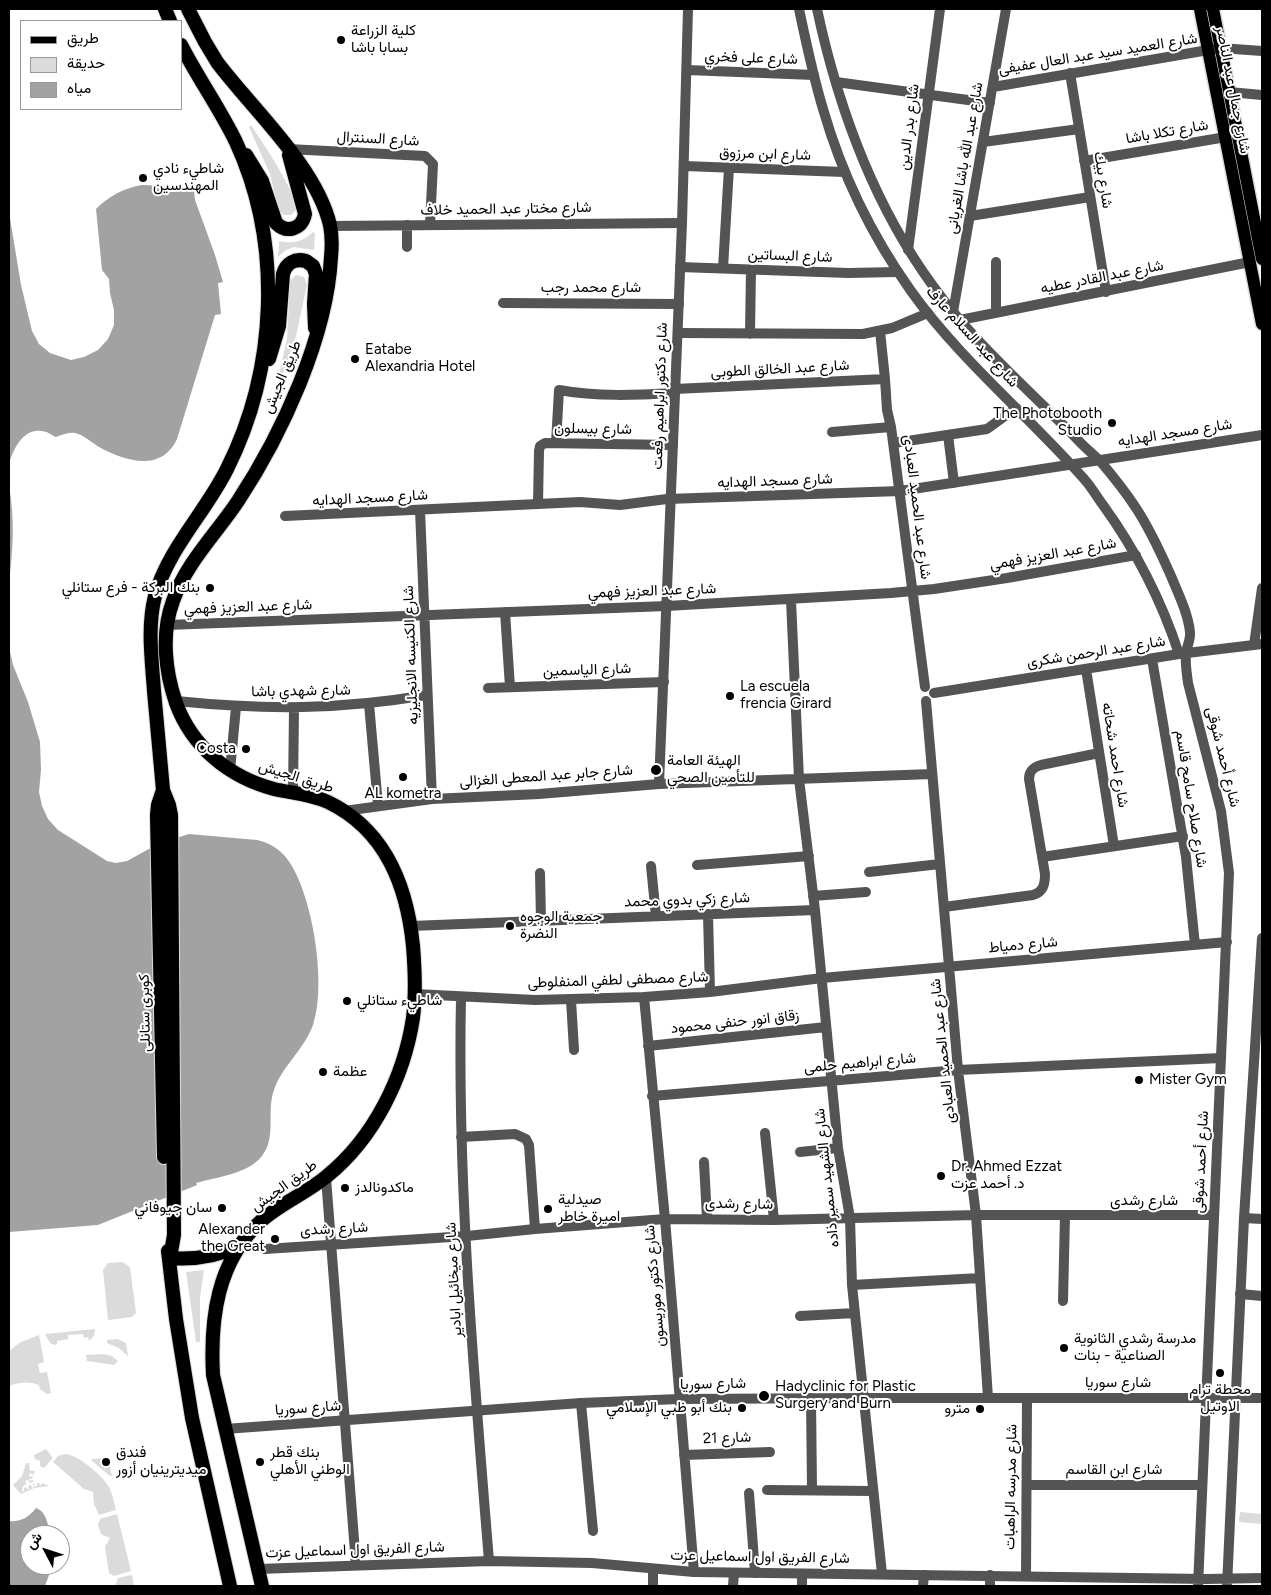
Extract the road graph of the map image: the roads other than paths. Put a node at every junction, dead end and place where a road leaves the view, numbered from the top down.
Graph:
1 (188, 9) edge
2 (688, 9) edge
3 (798, 9) edge
4 (817, 9) edge
5 (940, 9) edge
6 (1006, 9) edge
7 (1200, 9) edge
8 (1213, 9) edge
9 (182, 47) edge
10 (1214, 49) junction
11 (1262, 51) edge
12 (687, 70) junction
13 (1070, 73) junction
14 (814, 75) junction
15 (836, 82) junction
16 (992, 87) junction
17 (1229, 92) junction
18 (929, 95) junction
19 (1262, 95) edge
20 (990, 103) junction
21 (1079, 129) junction
22 (1226, 137) junction
23 (983, 142) junction
24 (236, 143) junction
25 (288, 149) junction
26 (1084, 161) junction
27 (684, 166) junction
28 (729, 168) junction
29 (844, 172) junction
30 (1090, 197) junction
31 (970, 216) junction
32 (682, 223) junction
33 (407, 225) junction
34 (430, 225) junction
35 (330, 226) junction
36 (407, 248) dead end
37 (908, 250) junction
38 (1256, 260) edge
39 (996, 262) dead end
40 (680, 266) junction
41 (723, 268) junction
42 (751, 269) junction
43 (898, 272) junction
44 (1106, 292) junction
45 (503, 303) dead end
46 (679, 304) junction
47 (1261, 308) edge
48 (953, 312) junction
49 (928, 313) junction
50 (996, 313) junction
51 (960, 320) junction
52 (1262, 324) edge
53 (880, 331) junction
54 (678, 333) junction
55 (750, 334) junction
56 (317, 336) junction
57 (886, 379) junction
58 (258, 382) junction
59 (675, 391) junction
60 (1016, 408) junction
61 (892, 427) junction
62 (832, 432) dead end
63 (948, 435) junction
64 (1262, 435) edge
65 (556, 443) junction
66 (894, 443) junction
67 (673, 445) junction
68 (1099, 460) junction
69 (1070, 465) junction
70 (954, 483) junction
71 (900, 491) junction
72 (671, 499) junction
73 (538, 504) junction
74 (420, 510) junction
75 (285, 516) dead end
76 (1136, 554) junction
77 (1262, 588) edge
78 (913, 591) junction
79 (791, 600) junction
80 (667, 606) junction
81 (506, 612) junction
82 (424, 616) junction
83 (167, 625) junction
84 (1258, 644) edge
85 (1182, 654) junction
86 (1152, 659) junction
87 (1086, 669) junction
88 (664, 682) junction
89 (925, 687) junction
90 (488, 688) dead end
91 (510, 688) junction
92 (934, 693) junction
93 (427, 695) junction
94 (176, 701) junction
95 (926, 701) junction
96 (369, 704) junction
97 (236, 707) junction
98 (294, 708) junction
99 (1099, 753) junction
100 (230, 771) junction
101 (932, 774) junction
102 (799, 779) junction
103 (659, 784) junction
104 (163, 788) joint
105 (293, 793) junction
106 (432, 799) junction
107 (378, 805) junction
108 (344, 811) junction
109 (1183, 836) junction
110 (1114, 846) junction
111 (809, 856) junction
112 (1042, 857) junction
113 (940, 864) junction
114 (697, 865) dead end
115 (652, 866) dead end
116 (869, 872) dead end
117 (540, 873) dead end
118 (866, 892) dead end
119 (813, 896) junction
120 (944, 907) junction
121 (815, 910) junction
122 (708, 914) junction
123 (656, 916) junction
124 (541, 921) junction
125 (411, 926) junction
126 (1262, 938) edge
127 (1227, 942) junction
128 (1262, 943) edge
129 (1195, 945) junction
130 (949, 967) junction
131 (822, 978) junction
132 (710, 992) junction
133 (415, 994) junction
134 (644, 997) junction
135 (461, 998) junction
136 (571, 1000) junction
137 (826, 1027) junction
138 (648, 1046) junction
139 (574, 1050) dead end
140 (1221, 1058) junction
141 (958, 1070) junction
142 (832, 1080) junction
143 (652, 1096) junction
144 (765, 1133) dead end
145 (461, 1137) junction
146 (838, 1148) junction
147 (800, 1152) dead end
148 (704, 1162) dead end
149 (326, 1178) junction
150 (976, 1215) junction
151 (1214, 1215) junction
152 (1065, 1216) junction
153 (707, 1218) junction
154 (850, 1218) junction
155 (1244, 1218) junction
156 (665, 1219) junction
157 (1262, 1219) edge
158 (774, 1220) junction
159 (535, 1229) junction
160 (467, 1236) junction
161 (332, 1244) junction
162 (239, 1246) junction
163 (265, 1249) dead end
164 (170, 1258) junction
165 (980, 1278) junction
166 (852, 1285) junction
167 (1240, 1294) junction
168 (1262, 1296) edge
169 (1063, 1301) dead end
170 (855, 1313) junction
171 (800, 1316) dead end
172 (811, 1398) junction
173 (864, 1398) junction
174 (988, 1398) junction
175 (1206, 1398) junction
176 (1234, 1398) junction
177 (1262, 1398) edge
178 (679, 1399) junction
179 (1027, 1399) junction
180 (581, 1403) junction
181 (477, 1410) junction
182 (345, 1420) junction
183 (225, 1429) junction
184 (770, 1452) dead end
185 (684, 1455) junction
186 (1026, 1485) junction
187 (1202, 1485) junction
188 (767, 1490) dead end
189 (812, 1490) junction
190 (873, 1491) junction
191 (749, 1493) dead end
192 (593, 1531) dead end
193 (489, 1561) junction
194 (356, 1565) junction
195 (258, 1568) junction
196 (653, 1569) junction
197 (694, 1572) junction
198 (734, 1573) junction
199 (755, 1573) junction
200 (802, 1574) junction
201 (882, 1574) junction
202 (924, 1575) junction
203 (990, 1575) junction
204 (1026, 1576) junction
205 (1262, 1578) edge
206 (1062, 1581) edge
207 (1227, 1582) edge
208 (1198, 1583) edge
209 (230, 1586) edge
210 (262, 1586) edge
211 (654, 1586) edge
212 (733, 1586) edge
213 (802, 1586) edge
214 (923, 1586) edge
215 (990, 1586) edge

1 - 25 highway, طريق الجيش
2 - 12 street, شارع دكتور ابراهيم رفعت
3 - 14 street, شارع عبد السلام عارف
4 - 15 street, شارع عبد السلام عارف
5 - 18 street, شارع بدر الدين
6 - 16 street, شارع عبد الله باشا الغريانى
7 - 10 main road, شارع جمال عبد الناصر
8 - 10 main road, شارع جمال عبد الناصر
9 - 24 highway, طريق الجيش
10 - 11 street, شارع العميد سيد عبد العال عفيفى
10 - 13 street, شارع العميد سيد عبد العال عفيفى
10 - 17 main road, شارع جمال عبد الناصر
10 - 22 main road, شارع جمال عبد الناصر
12 - 14 street, شارع على فخري
12 - 27 street, شارع دكتور ابراهيم رفعت
13 - 16 street, شارع العميد سيد عبد العال عفيفى
13 - 21 street, شارع بيك
14 - 29 street, شارع عبد السلام عارف
15 - 18 street
15 - 37 street, شارع عبد السلام عارف
16 - 20 street, شارع عبد الله باشا الغريانى
17 - 19 street
17 - 38 main road, شارع جمال عبد الناصر
18 - 20 street
18 - 37 street, شارع بدر الدين
20 - 23 street, شارع عبد الله باشا الغريانى
21 - 23 street
21 - 26 street, شارع بيك
22 - 26 street, شارع تكلا باشا
22 - 38 main road, شارع جمال عبد الناصر
23 - 31 street, شارع عبد الله باشا الغريانى
24 - 25 highway
24 - 58 highway, طريق الجيش
25 - 34 street, شارع السنترال
25 - 35 highway, طريق الجيش
26 - 30 street, شارع بيك
27 - 28 street, شارع ابن مرزوق
27 - 32 street, شارع دكتور ابراهيم رفعت
28 - 29 street, شارع ابن مرزوق
28 - 41 street
29 - 43 street, شارع عبد السلام عارف
30 - 31 street
30 - 44 street, شارع بيك
31 - 48 street, شارع عبد الله باشا الغريانى
32 - 34 street, شارع مختار عبد الحميد خلاف
32 - 40 street, شارع دكتور ابراهيم رفعت
33 - 34 street, شارع مختار عبد الحميد خلاف
33 - 35 street, شارع مختار عبد الحميد خلاف
33 - 36 street
35 - 56 highway, طريق الجيش
37 - 48 street, شارع عبد السلام عارف
38 - 44 street, شارع عبد القادر عطيه
38 - 47 main road, شارع جمال عبد الناصر
39 - 50 street
40 - 41 street, شارع البساتين
40 - 46 street, شارع دكتور ابراهيم رفعت
41 - 42 street, شارع البساتين
42 - 43 street, شارع البساتين
42 - 55 street
43 - 49 street, شارع عبد السلام عارف
44 - 50 street, شارع عبد القادر عطيه
45 - 46 street, شارع محمد رجب
46 - 54 street, شارع دكتور ابراهيم رفعت
47 - 52 main road, شارع جمال عبد الناصر
48 - 51 street, شارع عبد السلام عارف
49 - 53 street
49 - 60 street, شارع عبد السلام عارف
50 - 51 street, شارع عبد القادر عطيه
51 - 68 street, شارع عبد السلام عارف
53 - 55 street
53 - 57 street, شارع عبد الحميد العبادى
54 - 55 street
54 - 59 street, شارع دكتور ابراهيم رفعت
56 - 58 highway
56 - 83 highway, طريق الجيش
57 - 59 street, شارع عبد الخالق الطوبى
57 - 61 street, شارع عبد الحميد العبادى
58 - 104 highway, طريق الجيش
59 - 65 street, شارع عبد الخالق الطوبى
59 - 67 street, شارع دكتور ابراهيم رفعت
60 - 63 street
60 - 69 street, شارع عبد السلام عارف
61 - 62 street
61 - 66 street, شارع عبد الحميد العبادى
63 - 66 street
63 - 70 street
64 - 68 street, شارع مسجد الهدايه
65 - 67 street, شارع بيسلون
65 - 73 street, شارع بيسلون
66 - 71 street, شارع عبد الحميد العبادى
67 - 72 street, شارع دكتور ابراهيم رفعت
68 - 69 street, شارع مسجد الهدايه
68 - 85 street, شارع عبد السلام عارف
69 - 70 street, شارع مسجد الهدايه
69 - 76 street, شارع عبد السلام عارف
70 - 71 street, شارع مسجد الهدايه
71 - 72 street, شارع مسجد الهدايه
71 - 78 street, شارع عبد الحميد العبادى
72 - 73 street, شارع مسجد الهدايه
72 - 80 street, شارع دكتور ابراهيم رفعت
73 - 74 street, شارع مسجد الهدايه
74 - 75 street, شارع مسجد الهدايه
74 - 82 street, شارع الكنيسه الانجليزيه
76 - 78 street, شارع عبد العزيز فهمي
76 - 85 street, شارع عبد السلام عارف
77 - 84 street
78 - 79 street, شارع عبد العزيز فهمي
78 - 89 street, شارع عبد الحميد العبادى
79 - 80 street, شارع عبد العزيز فهمي
79 - 102 street, شارع الشهيد سمير ذاده
80 - 81 street, شارع عبد العزيز فهمي
80 - 88 street, شارع دكتور ابراهيم رفعت
81 - 82 street, شارع عبد العزيز فهمي
81 - 91 street
82 - 83 street, شارع عبد العزيز فهمي
82 - 93 street, شارع الكنيسه الانجليزيه
83 - 94 highway, طريق الجيش
84 - 85 street, شارع عبد الرحمن شكرى
85 - 86 street, شارع عبد الرحمن شكرى
85 - 127 street, شارع أحمد شوقى
86 - 87 street, شارع عبد الرحمن شكرى
86 - 109 street, شارع صلاح سامح قاسم
87 - 92 street, شارع عبد الرحمن شكرى
87 - 99 street, شارع احمد شحاته
88 - 91 street, شارع الياسمين
88 - 103 street, شارع دكتور ابراهيم رفعت
89 - 92 street
89 - 95 street
90 - 91 street, شارع الياسمين
92 - 95 street
93 - 96 street, شارع شهدي باشا
93 - 106 street, شارع الكنيسه الانجليزيه
94 - 97 street, شارع شهدي باشا
94 - 100 highway, طريق الجيش
95 - 101 street, شارع عبد الحميد العبادى
96 - 98 street, شارع شهدي باشا
96 - 107 street
97 - 98 street, شارع شهدي باشا
97 - 100 street
98 - 105 street
99 - 110 street, شارع احمد شحاته
99 - 112 street
100 - 105 highway, طريق الجيش
101 - 102 street, شارع جابر عبد المعطى الغزالى
101 - 113 street, شارع عبد الحميد العبادى
102 - 103 street, شارع جابر عبد المعطى الغزالى
102 - 111 street, شارع الشهيد سمير ذاده
103 - 106 street, شارع جابر عبد المعطى الغزالى
104 - 164 highway, كوبرى ستانلى
105 - 108 highway, طريق الجيش
106 - 107 street, شارع جابر عبد المعطى الغزالى
107 - 108 street, شارع جابر عبد المعطى الغزالى
108 - 125 highway, طريق الجيش
109 - 110 street
109 - 129 street, شارع صلاح سامح قاسم
110 - 112 street
111 - 114 street
111 - 119 street, شارع الشهيد سمير ذاده
112 - 120 street
113 - 116 street
113 - 120 street, شارع عبد الحميد العبادى
115 - 123 street
117 - 124 street
118 - 119 street
119 - 121 street, شارع الشهيد سمير ذاده
120 - 130 street, شارع عبد الحميد العبادى
121 - 122 street, شارع زكي بدوي محمد
121 - 131 street, شارع الشهيد سمير ذاده
122 - 123 street, شارع زكي بدوي محمد
122 - 132 street
123 - 124 street, شارع زكي بدوي محمد
124 - 125 street, شارع زكي بدوي محمد
125 - 133 highway, طريق الجيش
126 - 128 street
127 - 129 street, شارع دمياط
127 - 140 street, شارع أحمد شوقى
128 - 155 street
129 - 130 street, شارع دمياط
130 - 131 street, شارع دمياط
130 - 141 street, شارع عبد الحميد العبادى
131 - 132 street, شارع مصطفى لطفي المنفلوطى
131 - 137 street, شارع الشهيد سمير ذاده
132 - 134 street, شارع مصطفى لطفي المنفلوطى
133 - 135 street, شارع مصطفى لطفي المنفلوطى
133 - 149 highway, طريق الجيش
134 - 136 street, شارع مصطفى لطفي المنفلوطى
134 - 138 street, شارع دكتور موريسون
135 - 136 street, شارع مصطفى لطفي المنفلوطى
135 - 145 street, شارع ميخائيل ابادير
136 - 139 street
137 - 138 street, زقاق انور حنفى محمود
137 - 142 street, شارع الشهيد سمير ذاده
138 - 143 street, شارع دكتور موريسون
140 - 141 street, شارع ابراهيم حلمى
140 - 151 street, شارع أحمد شوقى
141 - 142 street, شارع ابراهيم حلمى
141 - 150 street, شارع عبد الحميد العبادى
142 - 143 street, شارع ابراهيم حلمى
142 - 146 street, شارع الشهيد سمير ذاده
143 - 156 street, شارع دكتور موريسون
144 - 158 street
145 - 159 street
145 - 160 street, شارع ميخائيل ابادير
146 - 147 street
146 - 154 street, شارع الشهيد سمير ذاده
148 - 153 street
149 - 161 street
149 - 162 highway, طريق الجيش
150 - 152 street, شارع رشدى
150 - 154 street, شارع رشدى
150 - 165 street, شارع عبد الحميد العبادى
151 - 152 street, شارع رشدى
151 - 175 street, شارع أحمد شوقى
152 - 169 street
153 - 156 street, شارع رشدى
153 - 158 street, شارع رشدى
154 - 158 street, شارع رشدى
154 - 166 street, شارع الشهيد سمير ذاده
155 - 157 street
155 - 167 street
156 - 159 street, شارع رشدى
156 - 178 street, شارع دكتور موريسون
159 - 160 street, شارع رشدى
160 - 161 street, شارع رشدى
160 - 181 street, شارع ميخائيل ابادير
161 - 163 street, شارع رشدى
161 - 182 street
162 - 164 highway
162 - 183 highway, طريق الجيش
164 - 209 highway
165 - 166 street
165 - 174 street, شارع عبد الحميد العبادى
166 - 170 street, شارع الشهيد سمير ذاده
167 - 168 street
167 - 176 street
170 - 171 street
170 - 173 street, شارع الشهيد سمير ذاده
172 - 173 street, شارع سوريا
172 - 178 street, شارع سوريا
172 - 189 street
173 - 174 street, شارع سوريا
173 - 190 street, شارع الشهيد سمير ذاده
174 - 179 street, شارع سوريا
175 - 176 street, شارع سوريا
175 - 179 street, شارع سوريا
175 - 187 street, شارع أحمد شوقى
176 - 177 street, شارع سوريا
176 - 207 street
178 - 180 street, شارع سوريا
178 - 185 street, شارع دكتور موريسون
179 - 186 street, شارع مدرسه الراهبات
180 - 181 street, شارع سوريا
180 - 192 street
181 - 182 street, شارع سوريا
181 - 193 street, شارع ميخائيل ابادير
182 - 183 street, شارع سوريا
182 - 194 street
183 - 195 highway, طريق الجيش
184 - 185 street, شارع 21
185 - 197 street, شارع دكتور موريسون
186 - 187 street, شارع ابن القاسم
186 - 204 street, شارع مدرسه الراهبات
187 - 208 street, شارع أحمد شوقى
188 - 189 street
189 - 190 street
190 - 201 street, شارع الشهيد سمير ذاده
191 - 199 street
193 - 194 street, شارع الفريق اول اسماعيل عزت
193 - 196 street, شارع الفريق اول اسماعيل عزت
194 - 195 street, شارع الفريق اول اسماعيل عزت
195 - 210 highway, طريق الجيش
196 - 197 street, شارع الفريق اول اسماعيل عزت
196 - 211 street
197 - 198 street, شارع الفريق اول اسماعيل عزت
198 - 199 street, شارع الفريق اول اسماعيل عزت
198 - 212 street
199 - 200 street, شارع الفريق اول اسماعيل عزت
200 - 201 street, شارع الفريق اول اسماعيل عزت
200 - 213 street
201 - 202 street, شارع الفريق اول اسماعيل عزت
202 - 203 street, شارع الفريق اول اسماعيل عزت
202 - 214 street
203 - 204 street, شارع الفريق اول اسماعيل عزت
203 - 215 street
204 - 206 street, شارع الفريق اول اسماعيل عزت
205 - 207 street, شارع الفريق اول اسماعيل عزت
206 - 208 street, شارع الفريق اول اسماعيل عزت
207 - 208 street, شارع الفريق اول اسماعيل عزت

